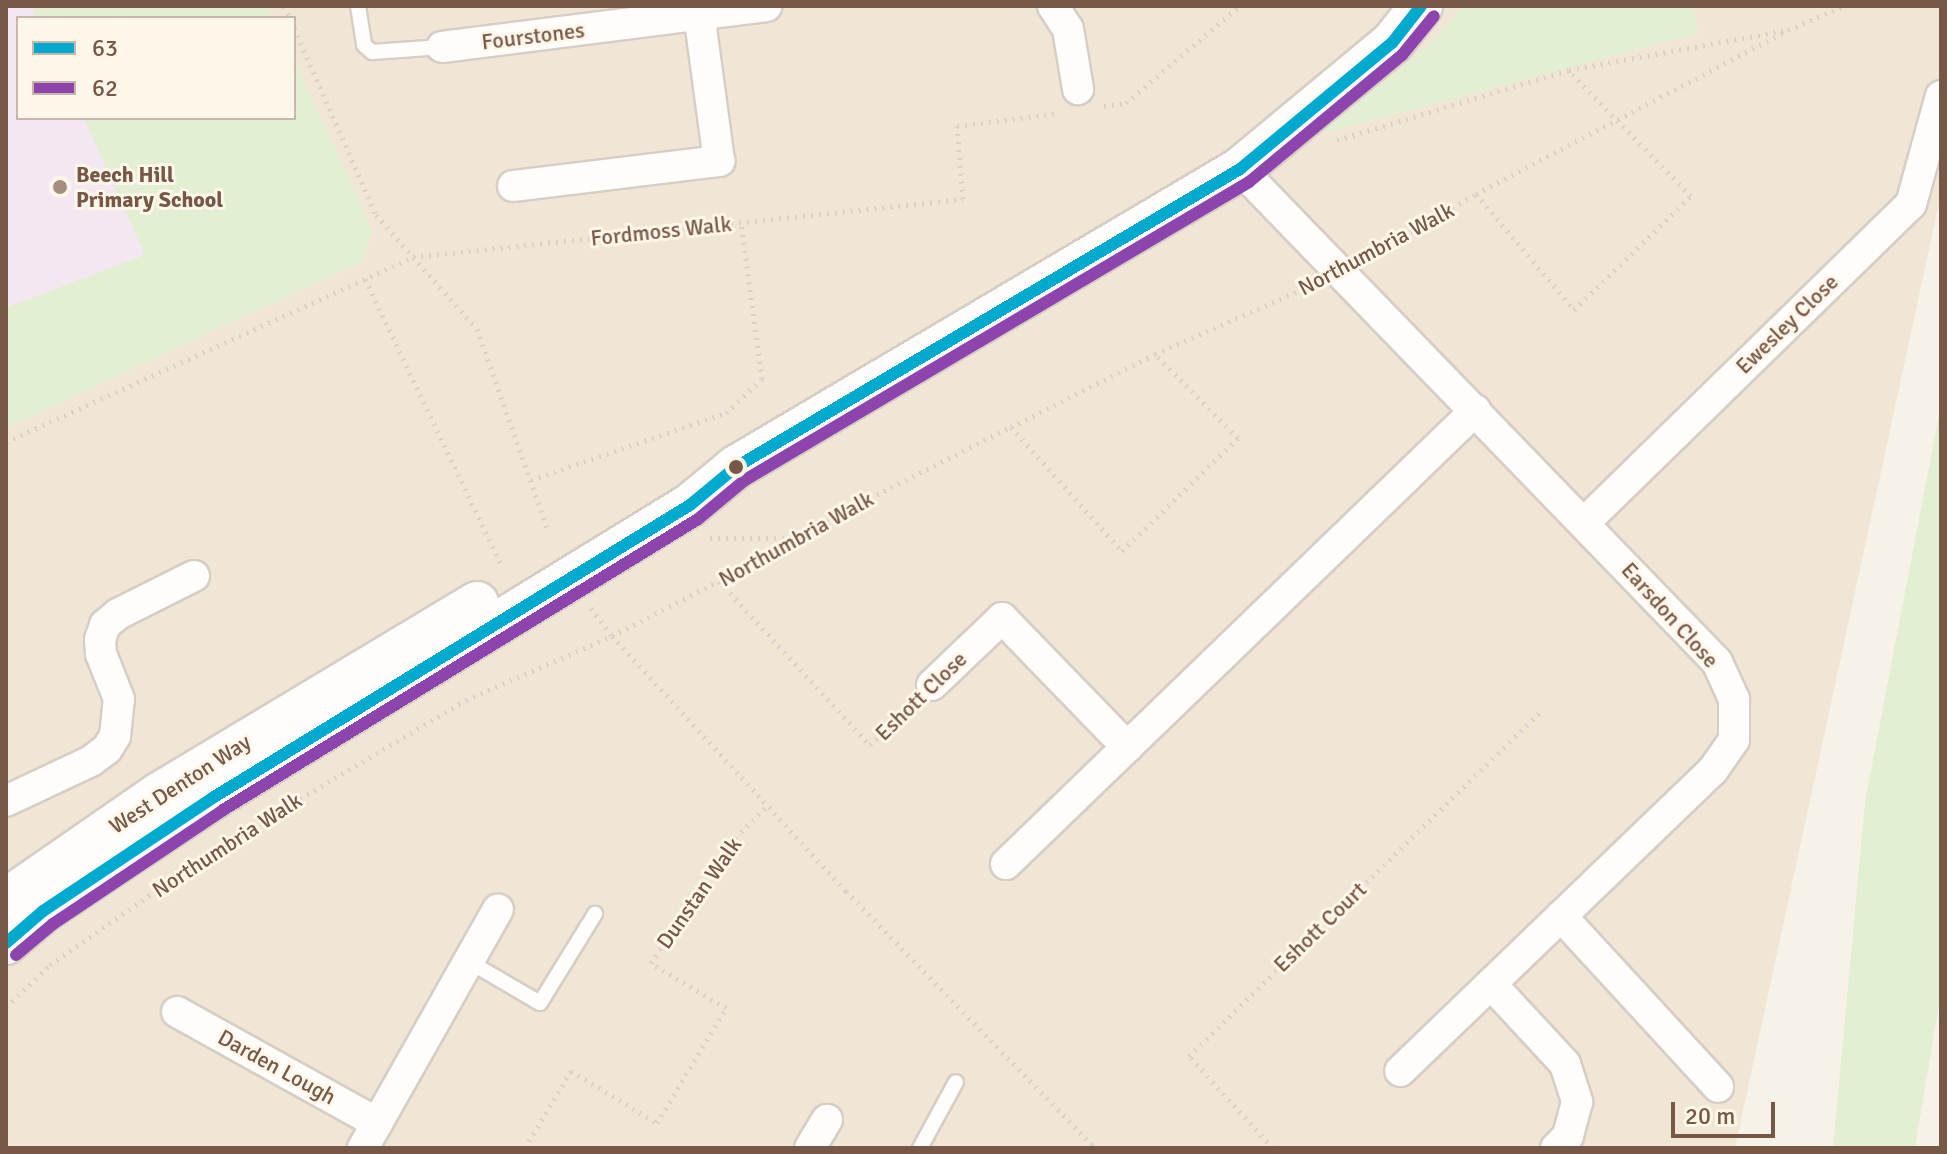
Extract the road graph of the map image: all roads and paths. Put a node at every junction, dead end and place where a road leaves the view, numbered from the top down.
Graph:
1 (358, 6) edge
2 (766, 6) edge
3 (1053, 6) edge
4 (1239, 6) edge
5 (1421, 6) edge
6 (1844, 6) edge
7 (699, 14) junction
8 (1788, 30) junction
9 (296, 33) edge
10 (442, 47) joint
11 (1569, 70) junction
12 (1941, 96) edge
13 (1079, 103) junction
14 (1618, 119) junction
15 (1330, 142) dead end
16 (1240, 169) junction
17 (513, 186) dead end
18 (1476, 194) junction
19 (741, 222) junction
20 (413, 257) junction
21 (1341, 272) junction
22 (365, 279) junction
23 (1155, 354) junction
24 (1476, 410) junction
25 (1011, 427) junction
26 (6, 442) edge
27 (736, 467) junction
28 (531, 480) junction
29 (1584, 523) junction
30 (548, 531) dead end
31 (501, 564) dead end
32 (194, 576) dead end
33 (719, 581) junction
34 (587, 602) dead end
35 (612, 636) junction
36 (932, 685) joint
37 (1540, 712) dead end
38 (1127, 747) junction
39 (6, 801) edge
40 (767, 806) junction
41 (1006, 864) dead end
42 (6, 900) edge
43 (498, 909) dead end
44 (595, 914) dead end
45 (1561, 916) junction
46 (6, 943) edge
47 (468, 961) junction
48 (1491, 984) junction
49 (6, 1007) edge
50 (177, 1012) dead end
51 (1400, 1071) dead end
52 (956, 1082) dead end
53 (1718, 1087) dead end
54 (827, 1120) dead end
55 (370, 1136) edge
56 (525, 1148) edge
57 (810, 1148) edge
58 (920, 1148) edge
59 (1095, 1148) edge
60 (1273, 1148) edge
61 (1556, 1148) edge

1 - 10 lane
2 - 7 street, Fourstones
3 - 13 street
4 - 13 path, Fordmoss Walk
5 - 16 street, West Denton Way
6 - 8 path
7 - 10 street, Fourstones
7 - 17 street
8 - 11 path
8 - 14 path, Northumbria Walk
9 - 20 path
11 - 14 path
11 - 15 path
12 - 29 street, Ewesley Close
13 - 19 path, Fordmoss Walk
14 - 18 path, Northumbria Walk
14 - 18 path
16 - 21 street, Earsdon Close
16 - 27 street, West Denton Way
18 - 21 path, Northumbria Walk
19 - 20 path, Fordmoss Walk
19 - 28 path
20 - 22 path, Fordmoss Walk
20 - 28 path
21 - 23 path, Northumbria Walk
21 - 24 street, Earsdon Close
22 - 26 path, Fordmoss Walk
22 - 31 path
23 - 25 path, Northumbria Walk
23 - 25 path
24 - 29 street, Earsdon Close
24 - 38 street
25 - 33 path, Northumbria Walk
27 - 42 street, West Denton Way
27 - 46 street, West Denton Way
28 - 30 path
29 - 45 street, Earsdon Close
32 - 39 street
33 - 35 path, Northumbria Walk
33 - 36 path, Eshott Close
34 - 35 path
35 - 40 path
35 - 49 path, Northumbria Walk
36 - 38 street, Eshott Close
37 - 60 path, Eshott Court
38 - 41 street
40 - 56 path, Dunstan Walk
40 - 59 path
43 - 47 street, Darden Lough
44 - 47 lane
45 - 48 street, Earsdon Close
45 - 53 street
47 - 55 street, Darden Lough
48 - 51 street, Earsdon Close
48 - 61 street
50 - 55 street, Darden Lough
52 - 58 lane
54 - 57 street

